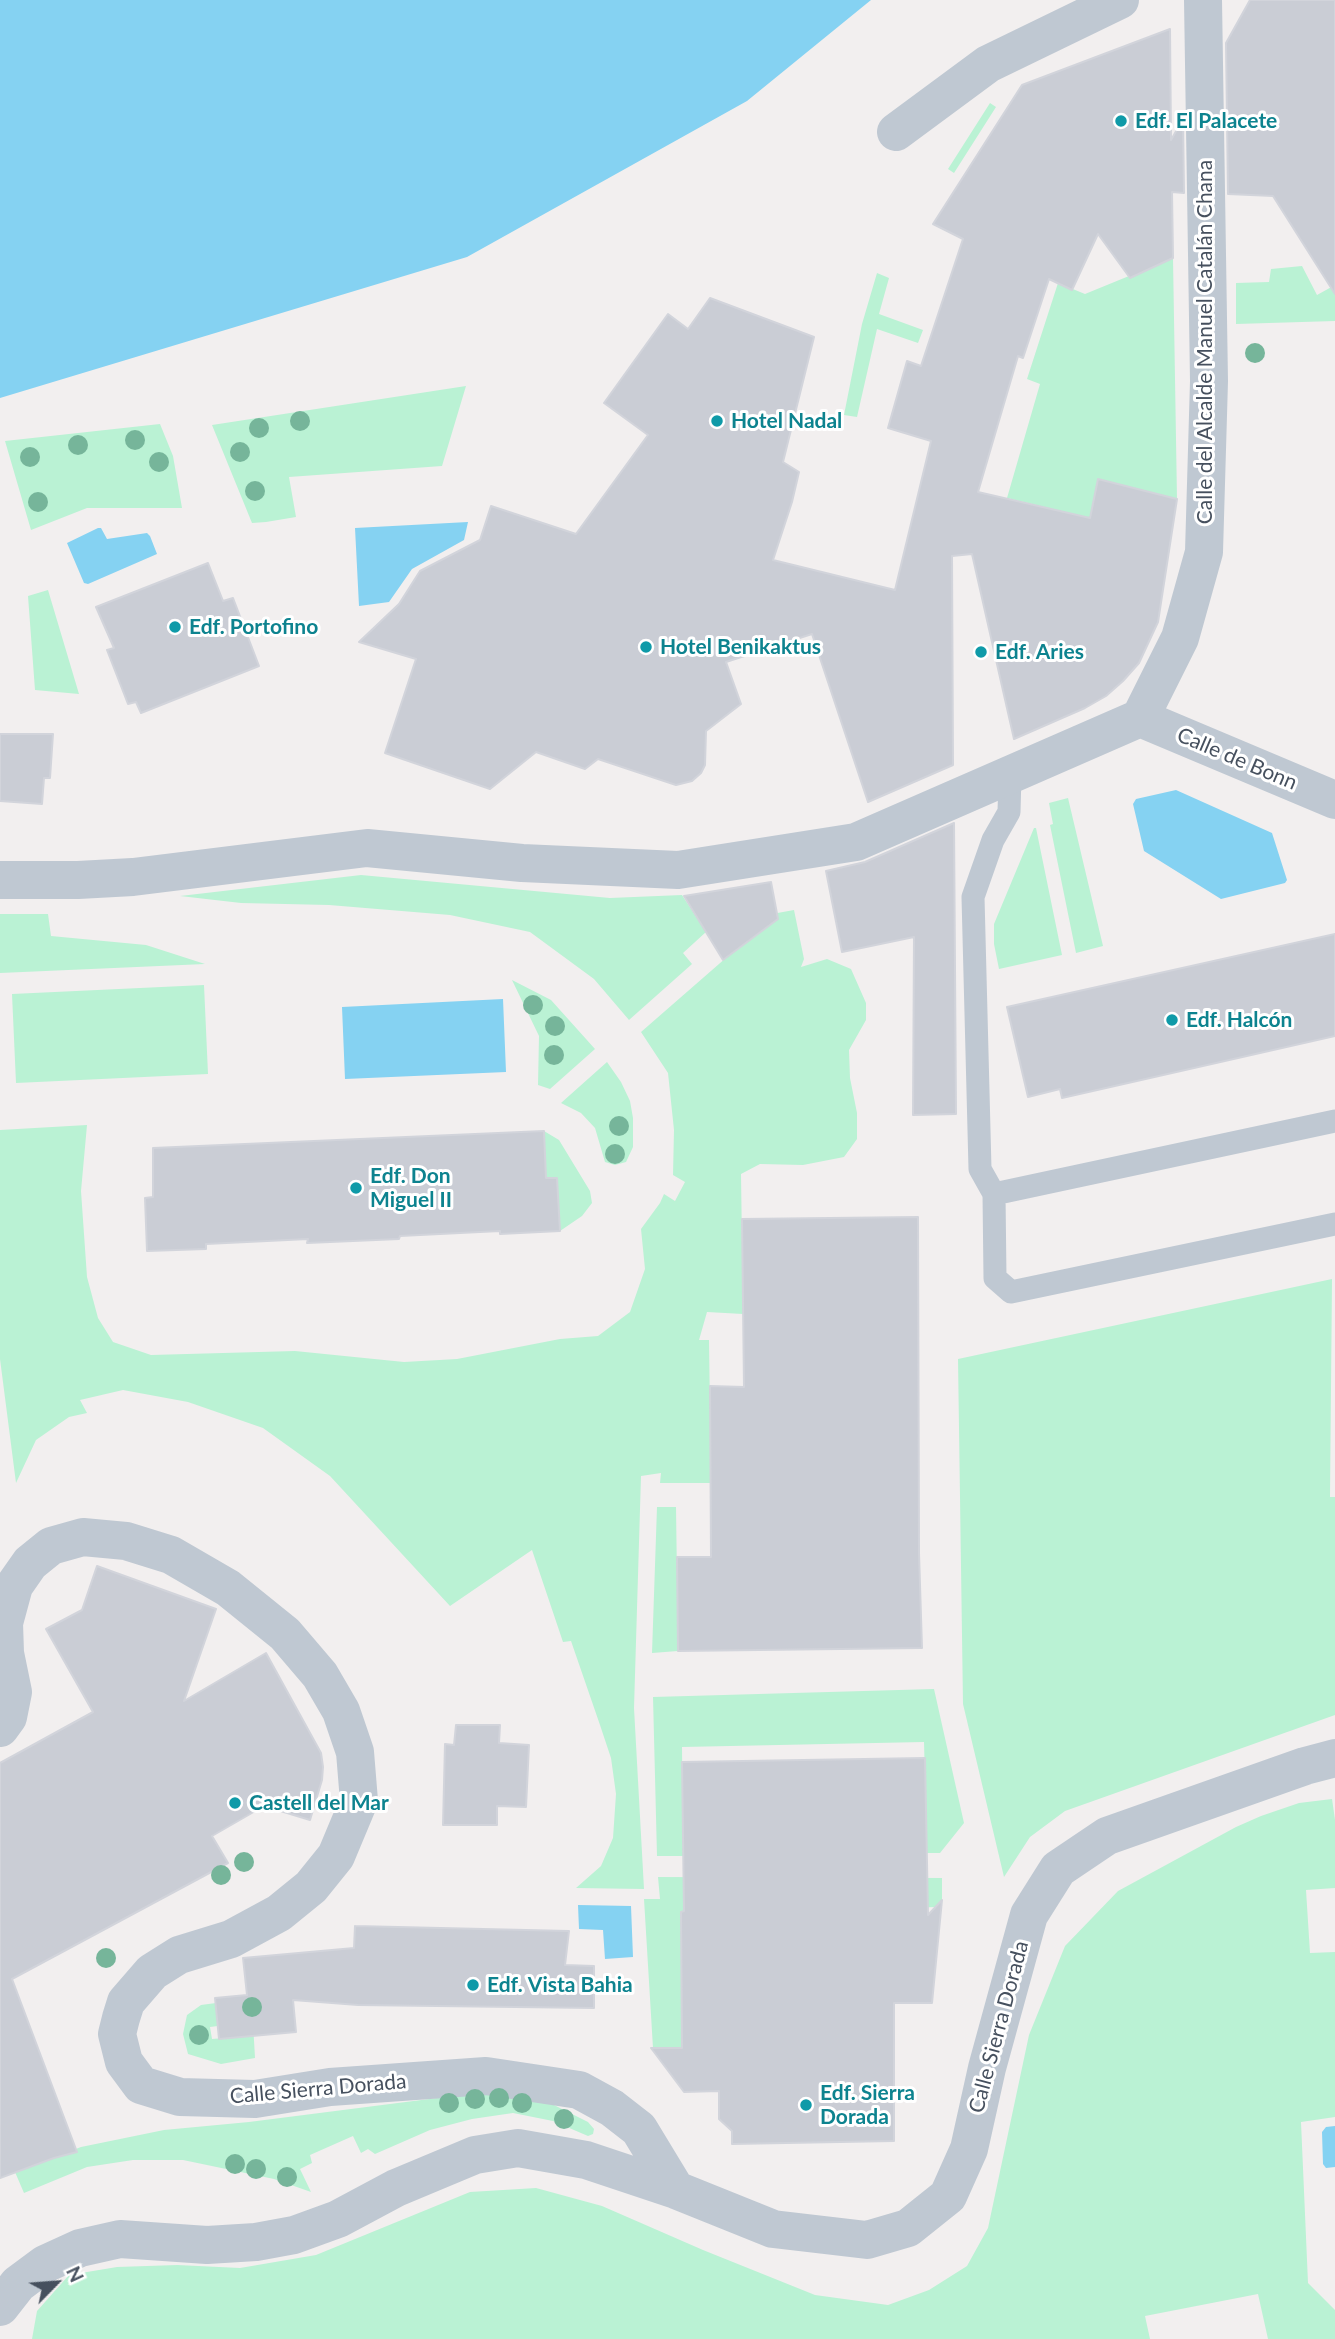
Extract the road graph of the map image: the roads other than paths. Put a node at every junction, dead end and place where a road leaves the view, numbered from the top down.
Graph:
1 (1120, 0) edge
2 (1203, 0) edge
3 (896, 132) dead end
4 (1140, 718) junction
5 (1010, 775) junction
6 (1335, 800) edge
7 (0, 880) edge
8 (1335, 1121) edge
9 (994, 1194) junction
10 (1335, 1224) edge
11 (0, 1728) edge
12 (1335, 1758) edge
13 (676, 2190) junction
14 (0, 2307) edge

1 - 3 street
2 - 4 street, Calle del Alcalde Manuel Catalán Chana
4 - 5 street
4 - 6 street, Calle de Bonn
5 - 7 street
5 - 9 lane
8 - 9 lane
9 - 10 lane
11 - 13 street, Calle Sierra Dorada
12 - 13 street, Calle Sierra Dorada
13 - 14 street, Calle Sierra Dorada

